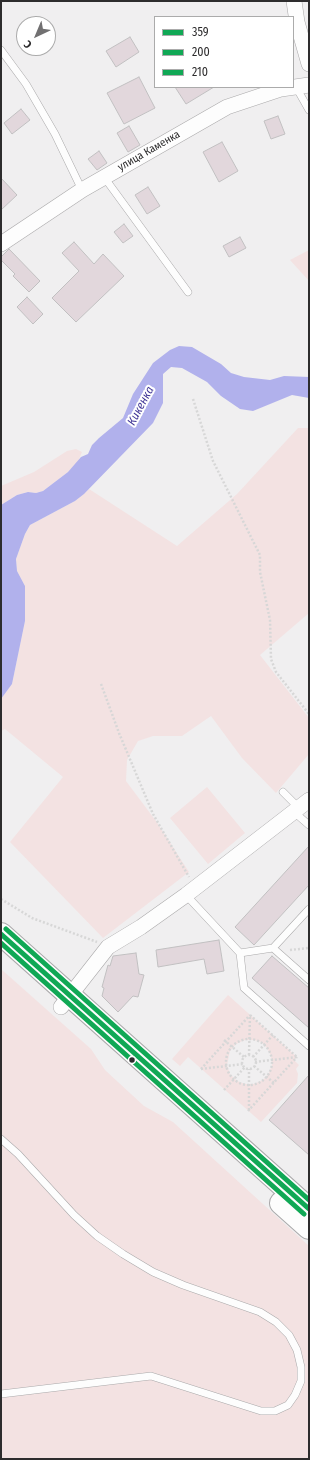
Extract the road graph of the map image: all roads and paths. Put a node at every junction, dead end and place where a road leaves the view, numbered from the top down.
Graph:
1 (294, 1) edge
2 (1, 50) edge
3 (309, 64) edge
4 (303, 86) edge
5 (288, 88) edge
6 (309, 110) edge
7 (104, 177) junction
8 (82, 190) junction
9 (1, 244) edge
10 (188, 292) dead end
11 (193, 399) dead end
12 (102, 684) dead end
13 (309, 714) edge
14 (283, 792) dead end
15 (300, 807) edge
16 (309, 825) edge
17 (191, 891) junction
18 (1, 899) edge
19 (309, 909) edge
20 (1, 934) edge
21 (108, 947) junction
22 (309, 948) edge
23 (275, 949) junction
24 (1, 953) edge
25 (240, 953) junction
26 (309, 980) edge
27 (66, 1001) junction
28 (250, 1015) junction
29 (273, 1035) junction
30 (249, 1039) junction
31 (225, 1040) junction
32 (264, 1045) junction
33 (309, 1046) edge
34 (232, 1047) junction
35 (249, 1055) junction
36 (253, 1057) junction
37 (297, 1057) junction
38 (244, 1058) junction
39 (272, 1060) junction
40 (255, 1062) junction
41 (227, 1065) junction
42 (244, 1066) junction
43 (254, 1066) junction
44 (249, 1069) junction
45 (266, 1077) junction
46 (234, 1079) junction
47 (274, 1083) junction
48 (249, 1084) junction
49 (224, 1090) dead end
50 (1, 1139) edge
51 (309, 1209) edge
52 (309, 1228) edge
53 (1, 1394) edge

1 - 3 street
2 - 8 lane
4 - 6 lane
5 - 7 street, улица Каменка
7 - 8 street, улица Каменка
7 - 10 lane
8 - 9 street, улица Каменка
11 - 13 path
12 - 17 path
14 - 15 lane
15 - 16 lane
15 - 17 street
17 - 21 street
17 - 25 lane
18 - 21 path
19 - 23 lane
20 - 27 main road
21 - 27 street
22 - 23 path
23 - 25 lane
23 - 26 lane
24 - 27 main road
25 - 33 lane
27 - 51 main road
27 - 52 main road
28 - 29 path
28 - 30 path
28 - 31 path
29 - 32 path
29 - 37 path
30 - 32 path
30 - 34 path
30 - 35 path
31 - 34 path
31 - 41 path
32 - 36 path
32 - 39 path
34 - 38 path
34 - 41 path
35 - 36 path
35 - 38 path
36 - 40 path
37 - 39 path
37 - 47 path
38 - 42 path
39 - 40 path
39 - 45 path
40 - 43 path
41 - 42 path
41 - 46 path
42 - 44 path
42 - 46 path
43 - 44 path
43 - 45 path
44 - 48 path
45 - 47 path
45 - 48 path
46 - 48 path
46 - 49 path
47 - 48 path
50 - 53 lane

